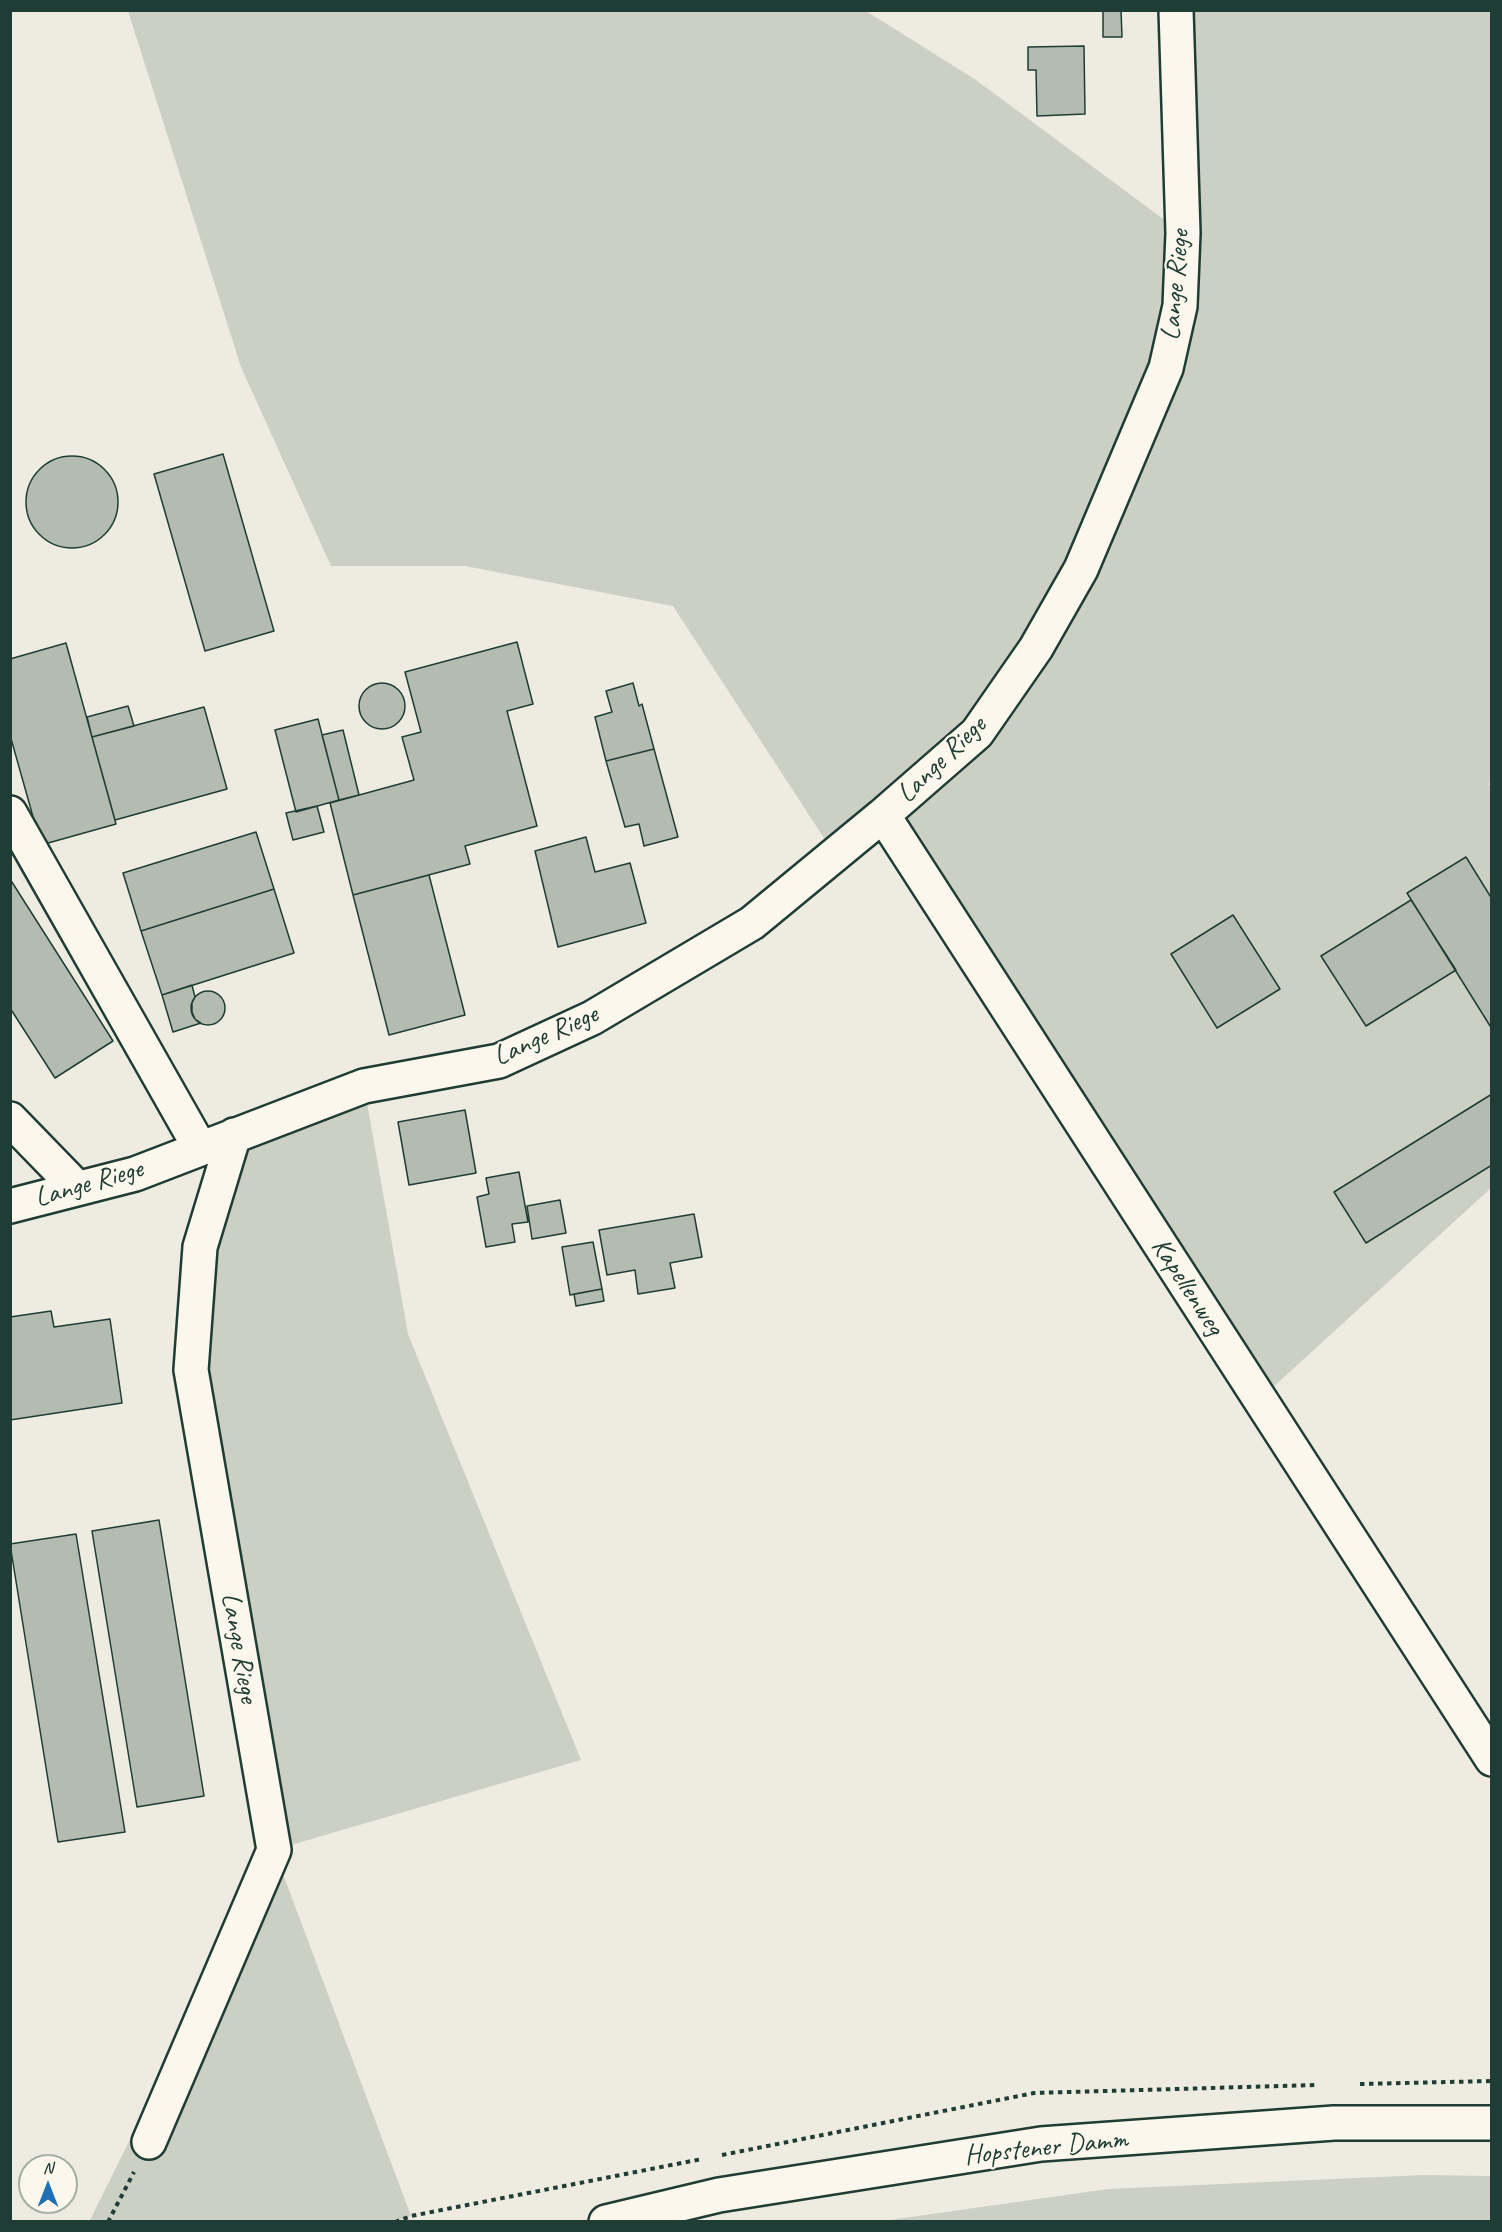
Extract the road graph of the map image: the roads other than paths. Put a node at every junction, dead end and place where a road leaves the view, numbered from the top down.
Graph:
1 (1176, 10) edge
2 (10, 813) edge
3 (884, 815) junction
4 (10, 1119) edge
5 (234, 1135) junction
6 (200, 1148) junction
7 (77, 1188) junction
8 (10, 1206) edge
9 (1491, 1759) edge
10 (1491, 2122) edge
11 (149, 2142) road end
12 (606, 2222) edge

1 - 3 street, Lange Riege
2 - 6 street
3 - 5 street, Lange Riege
3 - 9 street, Kapellenweg
4 - 7 street
5 - 6 street, Lange Riege
5 - 11 street, Lange Riege
6 - 7 street, Lange Riege
7 - 8 street, Lange Riege
10 - 12 street, Hopstener Damm

